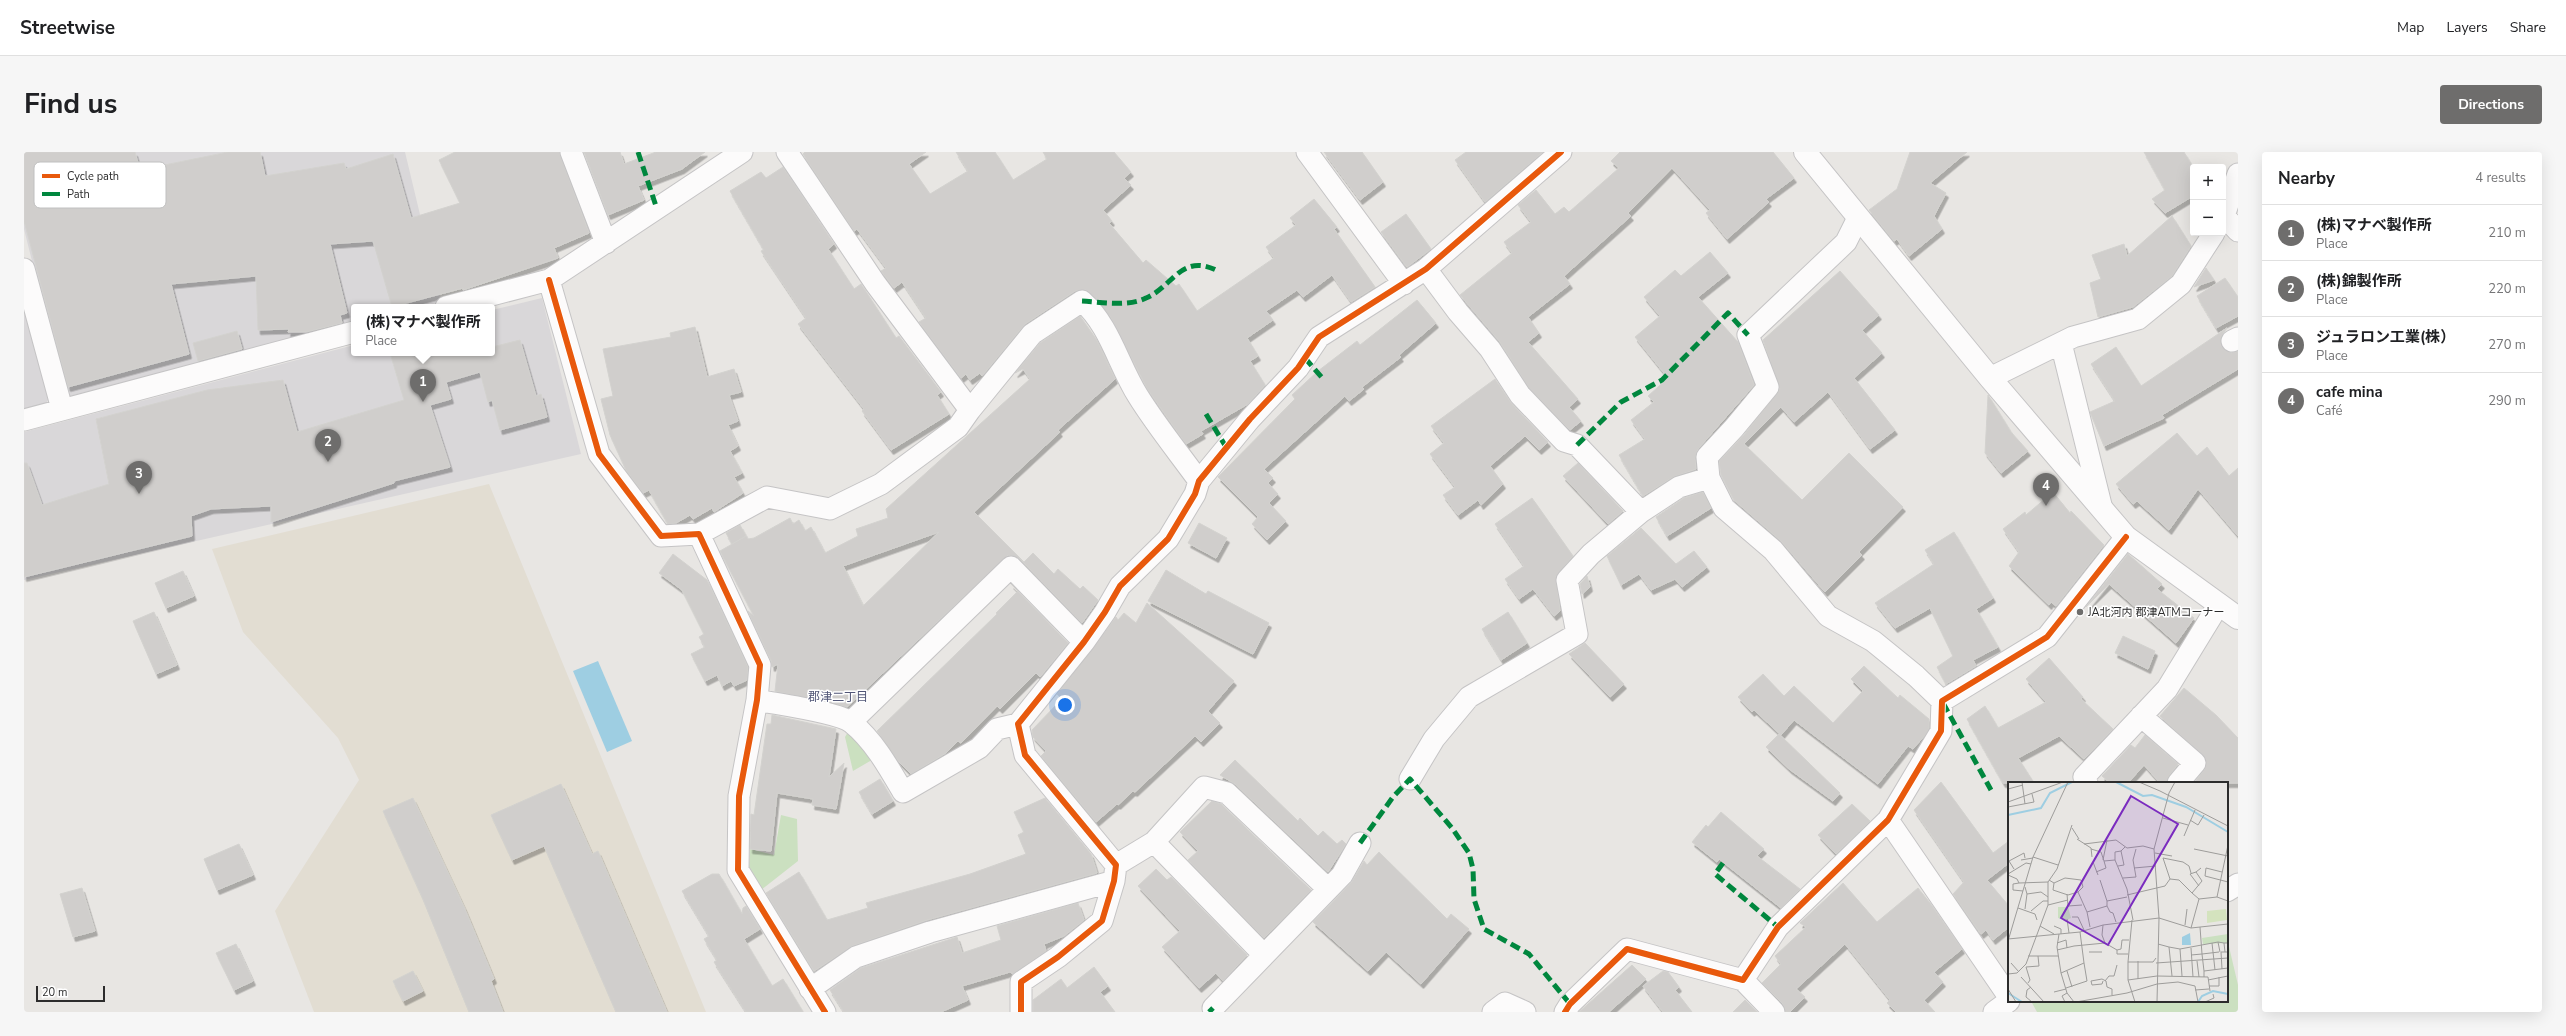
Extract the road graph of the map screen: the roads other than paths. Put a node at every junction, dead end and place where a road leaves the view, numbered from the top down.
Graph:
1 (571, 152) edge
2 (742, 152) edge
3 (787, 152) edge
4 (1307, 152) edge
5 (1561, 152) edge
6 (1805, 152) edge
7 (2238, 174) edge
8 (1858, 218) junction
9 (2226, 220) edge
10 (2216, 236) edge
11 (606, 243) junction
12 (24, 269) edge
13 (1426, 269) junction
14 (549, 280) junction
15 (1404, 284) junction
16 (457, 304) edge
17 (351, 333) edge
18 (2061, 343) junction
19 (1990, 378) junction
20 (62, 410) junction
21 (970, 410) junction
22 (24, 420) edge
23 (1709, 478) junction
24 (1198, 481) junction
25 (2102, 509) junction
26 (1641, 512) junction
27 (698, 534) junction
28 (2126, 537) junction
29 (2219, 604) junction
30 (2238, 618) edge
31 (1084, 642) junction
32 (757, 700) junction
33 (1942, 701) junction
34 (2141, 716) junction
35 (852, 722) junction
36 (1018, 724) junction
37 (1410, 779) dead end
38 (2086, 782) edge
39 (2179, 782) edge
40 (1888, 820) junction
41 (1154, 842) junction
42 (1360, 843) dead end
43 (1115, 873) junction
44 (2238, 884) edge
45 (1326, 888) junction
46 (2228, 890) edge
47 (1264, 955) junction
48 (1743, 980) junction
49 (810, 989) junction
50 (2008, 997) edge
51 (2008, 1002) edge
52 (1213, 1008) dead end
53 (825, 1012) edge
54 (1021, 1012) edge
55 (1493, 1012) edge
56 (1525, 1012) edge
57 (1565, 1012) edge
58 (1774, 1012) edge
59 (1994, 1012) edge

1 - 11 street
2 - 11 street
3 - 21 street
4 - 15 street
5 - 13 street
6 - 8 street
7 - 9 street
8 - 19 street
8 - 23 street
10 - 18 street
11 - 14 street
12 - 20 street
13 - 15 street
13 - 26 street
14 - 16 street
14 - 27 street
15 - 24 street
17 - 20 street
18 - 19 street
18 - 25 street
19 - 25 street
20 - 22 street
21 - 24 street
21 - 27 street
23 - 26 street
23 - 33 street
24 - 31 street
25 - 28 street
26 - 37 street
27 - 32 street
28 - 29 street
28 - 33 street
29 - 30 street
29 - 34 street
31 - 35 street
31 - 36 street
32 - 35 street
32 - 49 street
33 - 40 street
34 - 38 street
34 - 39 street
35 - 36 street
36 - 43 street
40 - 48 street
40 - 50 street
41 - 43 street
41 - 45 street
41 - 47 street
42 - 45 street
43 - 49 street
43 - 54 street
44 - 46 street
45 - 47 street
47 - 52 street
48 - 57 street
48 - 58 street
49 - 53 street
51 - 59 street
55 - 56 street

